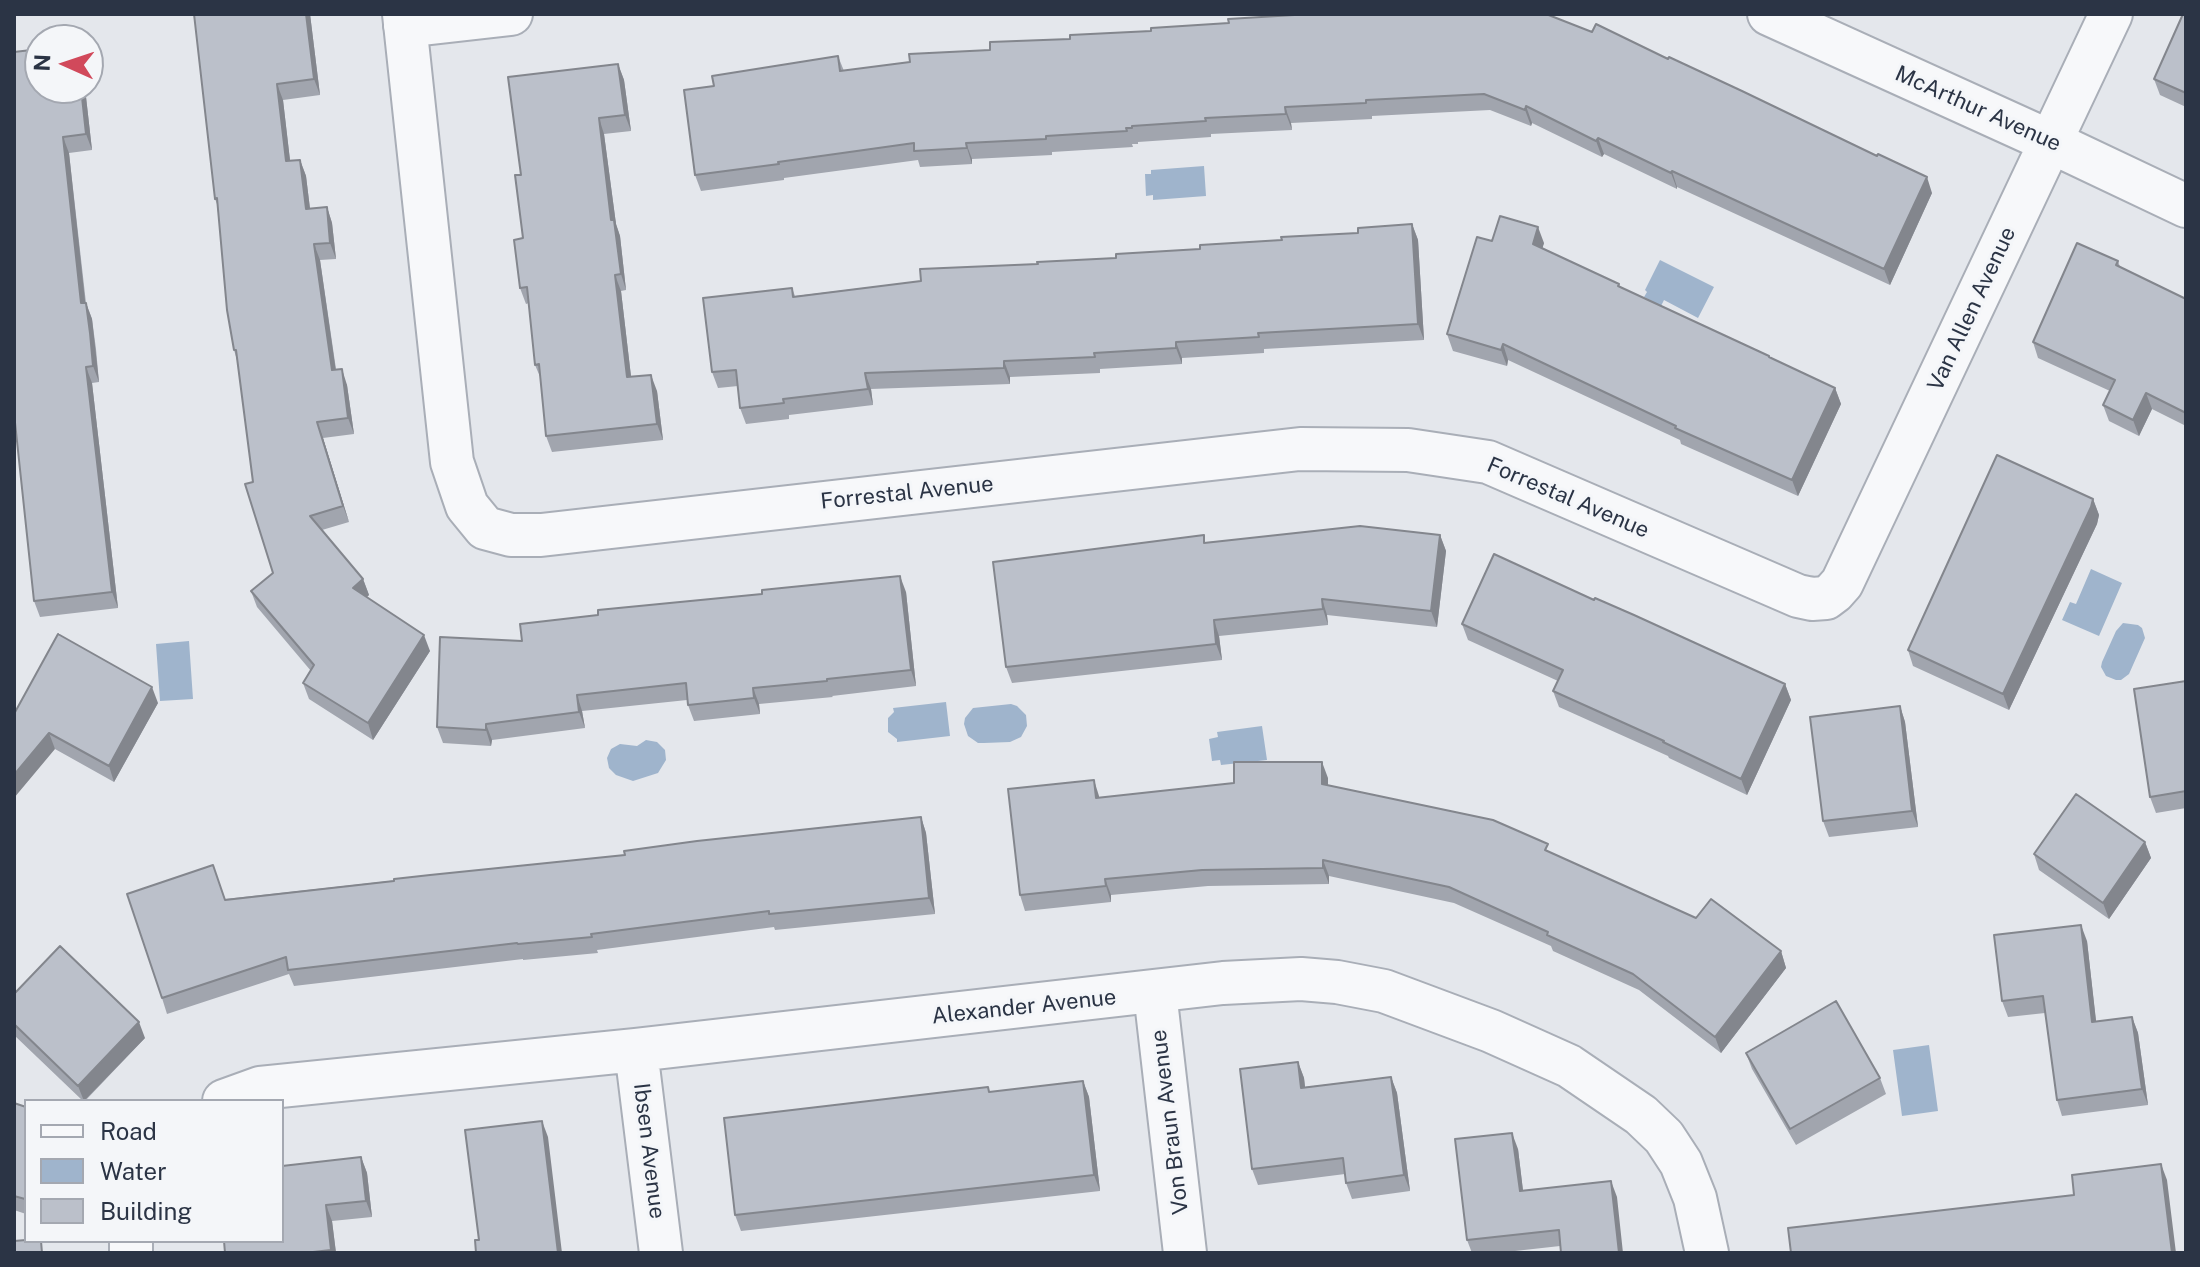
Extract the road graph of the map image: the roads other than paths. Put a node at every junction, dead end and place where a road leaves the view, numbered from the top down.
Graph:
1 (511, 14) edge
2 (1769, 14) edge
3 (2111, 14) edge
4 (404, 20) edge
5 (2051, 142) junction
6 (2186, 206) edge
7 (1826, 598) joint
8 (1155, 992) junction
9 (636, 1050) junction
10 (230, 1099) edge
11 (661, 1253) edge
12 (1185, 1253) edge
13 (1707, 1253) edge

1 - 4 street
2 - 5 street, McArthur Avenue
3 - 5 street, Van Allen Avenue
4 - 7 street, Forrestal Avenue
5 - 6 street, McArthur Avenue
5 - 7 street, Van Allen Avenue
8 - 9 street, Alexander Avenue
8 - 12 street, Von Braun Avenue
8 - 13 street, Alexander Avenue
9 - 10 street, Alexander Avenue
9 - 11 street, Ibsen Avenue

